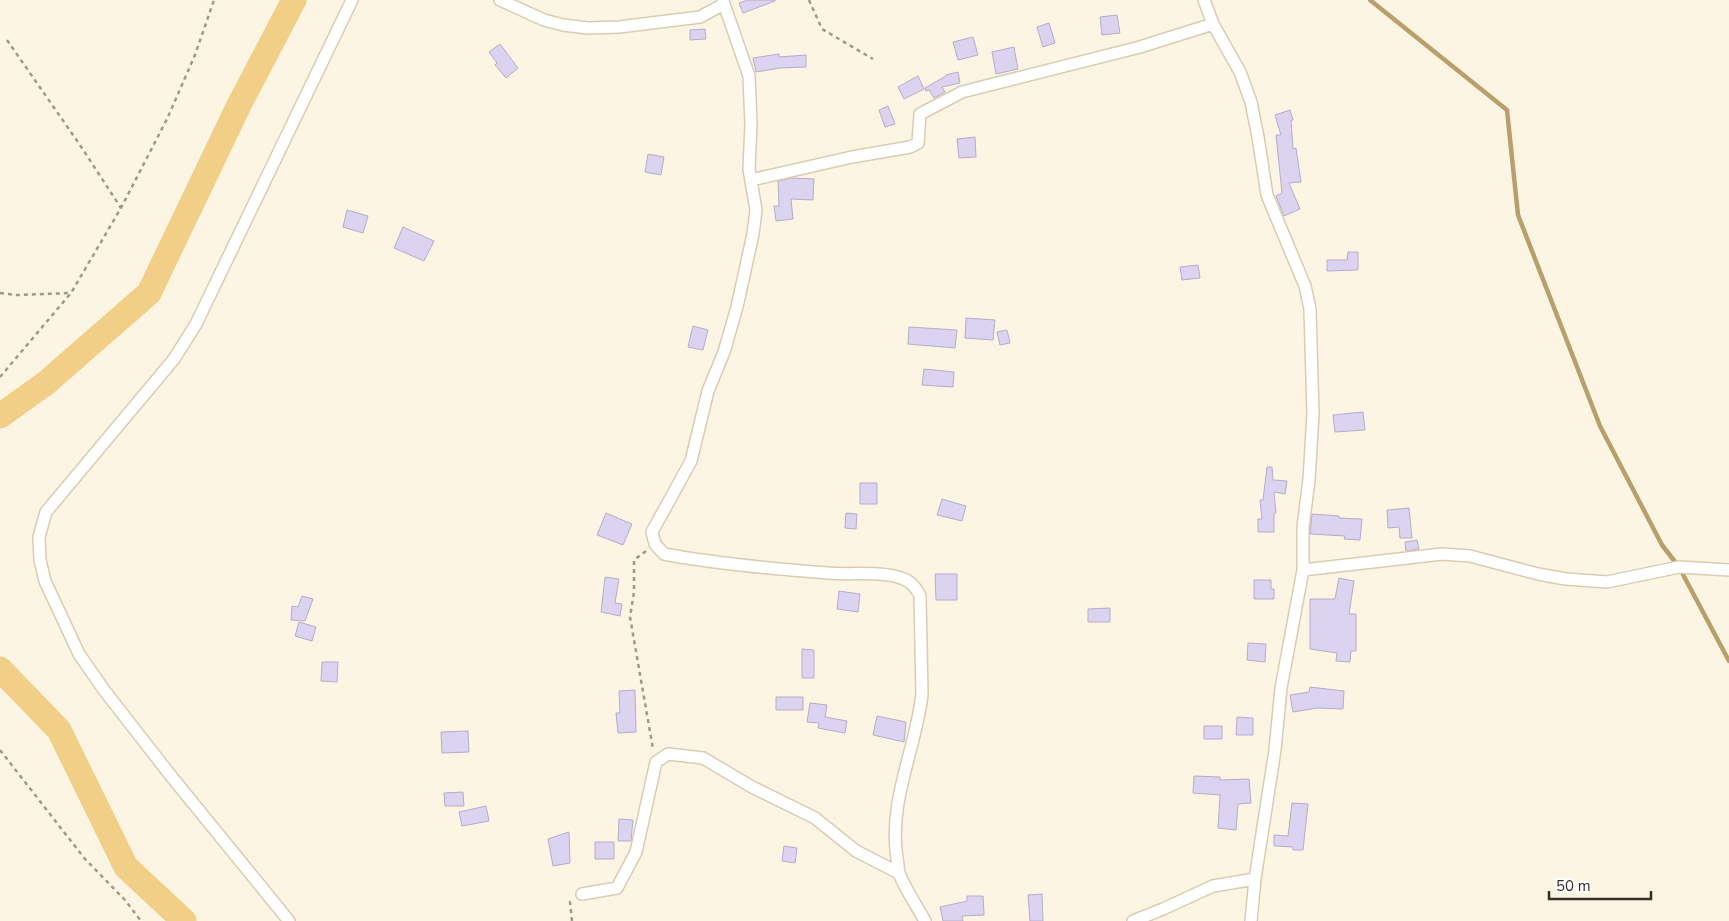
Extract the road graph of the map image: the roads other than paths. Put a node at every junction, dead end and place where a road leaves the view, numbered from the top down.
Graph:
1 (352, 0) edge
2 (500, 0) edge
3 (1204, 0) edge
4 (723, 2) edge
5 (1213, 24) junction
6 (751, 180) junction
7 (1303, 570) junction
8 (1729, 570) edge
9 (899, 873) junction
10 (1255, 879) junction
11 (582, 894) road end
12 (289, 921) edge
13 (925, 921) edge
14 (1133, 921) edge
15 (1251, 921) edge

1 - 12 street
2 - 4 street
3 - 5 street
4 - 6 street
5 - 6 street
5 - 7 street
6 - 9 street
7 - 8 street
7 - 10 street
9 - 11 street
9 - 13 street
10 - 14 street
10 - 15 street

